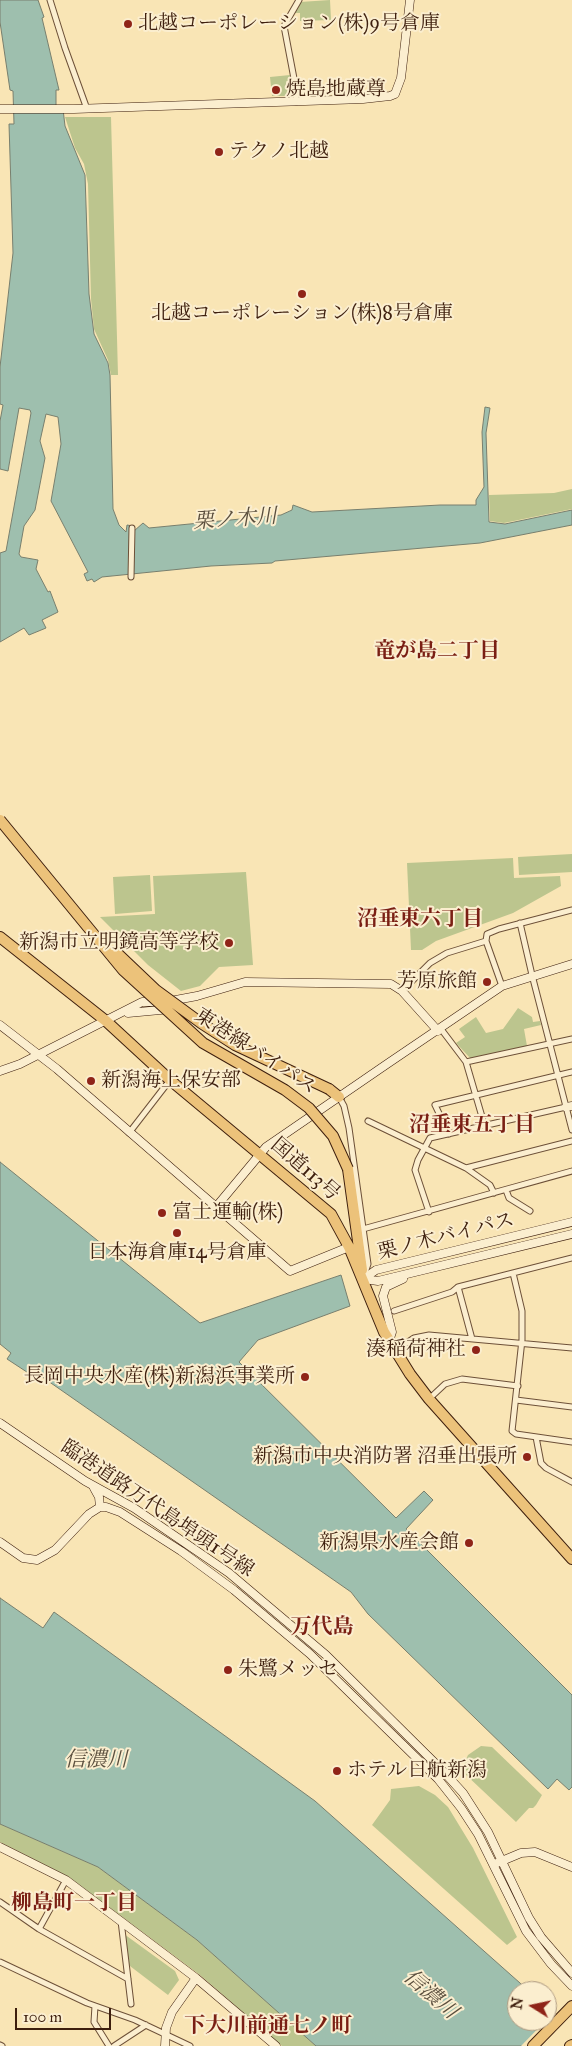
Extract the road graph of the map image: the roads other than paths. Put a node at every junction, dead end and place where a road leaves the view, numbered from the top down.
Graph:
1 (50, 0) edge
2 (299, 0) edge
3 (410, 0) edge
4 (296, 102) junction
5 (0, 109) edge
6 (87, 109) junction
7 (132, 528) dead end
8 (131, 577) dead end
9 (0, 812) edge
10 (0, 820) edge
11 (572, 910) edge
12 (520, 923) junction
13 (0, 937) edge
14 (486, 941) junction
15 (572, 964) edge
16 (532, 975) junction
17 (502, 986) junction
18 (402, 991) junction
19 (106, 1021) junction
20 (0, 1025) edge
21 (439, 1030) junction
22 (572, 1040) edge
23 (551, 1044) junction
24 (38, 1055) junction
25 (466, 1062) junction
26 (0, 1071) edge
27 (572, 1072) edge
28 (559, 1075) junction
29 (170, 1080) junction
30 (477, 1096) junction
31 (339, 1097) junction
32 (569, 1106) edge
33 (368, 1121) dead end
34 (485, 1127) junction
35 (572, 1130) edge
36 (128, 1133) junction
37 (449, 1134) junction
38 (572, 1141) edge
39 (424, 1149) junction
40 (259, 1153) junction
41 (466, 1168) junction
42 (572, 1171) edge
43 (506, 1190) junction
44 (494, 1193) junction
45 (216, 1207) junction
46 (530, 1211) dead end
47 (429, 1212) junction
48 (572, 1222) edge
49 (363, 1229) junction
50 (572, 1234) edge
51 (349, 1246) junction
52 (572, 1258) edge
53 (438, 1268) junction
54 (513, 1273) junction
55 (363, 1278) junction
56 (458, 1286) junction
57 (394, 1311) dead end
58 (472, 1339) junction
59 (390, 1341) junction
60 (522, 1345) junction
61 (572, 1348) edge
62 (396, 1350) junction
63 (518, 1386) junction
64 (429, 1399) junction
65 (516, 1400) junction
66 (572, 1408) edge
67 (0, 1423) edge
68 (10, 1430) junction
69 (0, 1434) edge
70 (536, 1437) junction
71 (572, 1442) edge
72 (572, 1482) edge
73 (91, 1484) junction
74 (100, 1507) junction
75 (0, 1542) edge
76 (572, 1559) edge
77 (0, 1846) edge
78 (501, 1861) junction
79 (492, 1865) junction
80 (572, 1867) edge
81 (66, 1880) junction
82 (0, 1902) edge
83 (121, 1921) junction
84 (39, 1929) junction
85 (0, 1962) edge
86 (572, 1973) edge
87 (196, 1978) junction
88 (128, 1979) junction
89 (572, 1986) edge
90 (131, 2004) dead end
91 (95, 2006) junction
92 (572, 2006) edge
93 (146, 2025) junction
94 (165, 2034) junction
95 (109, 2046) edge
96 (114, 2046) edge
97 (165, 2046) edge
98 (190, 2046) edge
99 (276, 2046) edge
100 (533, 2046) edge

1 - 6 street
2 - 4 street
3 - 4 street
4 - 6 street
5 - 6 street
7 - 8 street
9 - 31 highway, 東港線バイパス, bridge
10 - 55 highway, 東港線バイパス, bridge
11 - 12 street
12 - 14 street
12 - 16 street
13 - 19 highway, 国道113号
14 - 17 street
14 - 18 street
15 - 16 street
16 - 17 street
16 - 23 street
17 - 21 street
18 - 19 street
18 - 21 street
19 - 24 street
19 - 29 highway, 国道113号
20 - 24 street
21 - 25 street
21 - 31 street
22 - 23 street
23 - 25 street
23 - 28 street
24 - 26 street
24 - 36 street
25 - 30 street
27 - 28 street
28 - 30 street
28 - 32 street
29 - 36 street
29 - 40 highway, 国道113号
30 - 34 street
30 - 37 street
31 - 40 street
31 - 49 street
32 - 34 street
32 - 35 street
33 - 39 street
34 - 37 street
36 - 45 street
37 - 39 street
38 - 41 street
39 - 41 street
39 - 47 street
40 - 45 street
40 - 51 highway, 国道113号
41 - 44 street
42 - 43 street
43 - 44 street
43 - 46 street
44 - 47 street
45 - 51 street
47 - 49 street
48 - 55 street, 栗ノ木バイパス
49 - 55 street
50 - 53 street, 栗ノ木バイパス
51 - 55 highway, 国道113号
52 - 54 street
53 - 55 street, 栗ノ木バイパス
53 - 59 street
54 - 56 street
54 - 60 street
55 - 59 highway, 国道113号
56 - 57 street
56 - 58 street
58 - 60 street
58 - 62 street
59 - 62 highway, 国道113号
60 - 61 street
60 - 63 street
62 - 64 highway, 国道113号
63 - 64 street
63 - 65 street
64 - 76 highway, 国道113号
65 - 66 street
65 - 70 street
67 - 68 street, 臨港道路万代島埠頭1号線
68 - 69 street
68 - 73 street, 臨港道路万代島埠頭1号線
70 - 71 street
70 - 72 street
73 - 74 street
73 - 78 street, 臨港道路万代島埠頭1号線
74 - 75 street, 臨港道路万代島埠頭1号線
74 - 79 street, 臨港道路万代島埠頭1号線
77 - 81 street
78 - 79 street
78 - 80 street
78 - 86 street, 臨港道路万代島埠頭1号線
79 - 89 street, 臨港道路万代島埠頭1号線
81 - 83 street
81 - 84 street
82 - 84 street
83 - 87 street
83 - 88 street
84 - 88 street
85 - 91 street
87 - 94 street
87 - 99 street
88 - 90 street
91 - 93 street
91 - 95 street
92 - 100 highway
93 - 94 street
93 - 96 street
94 - 97 street
94 - 98 street

